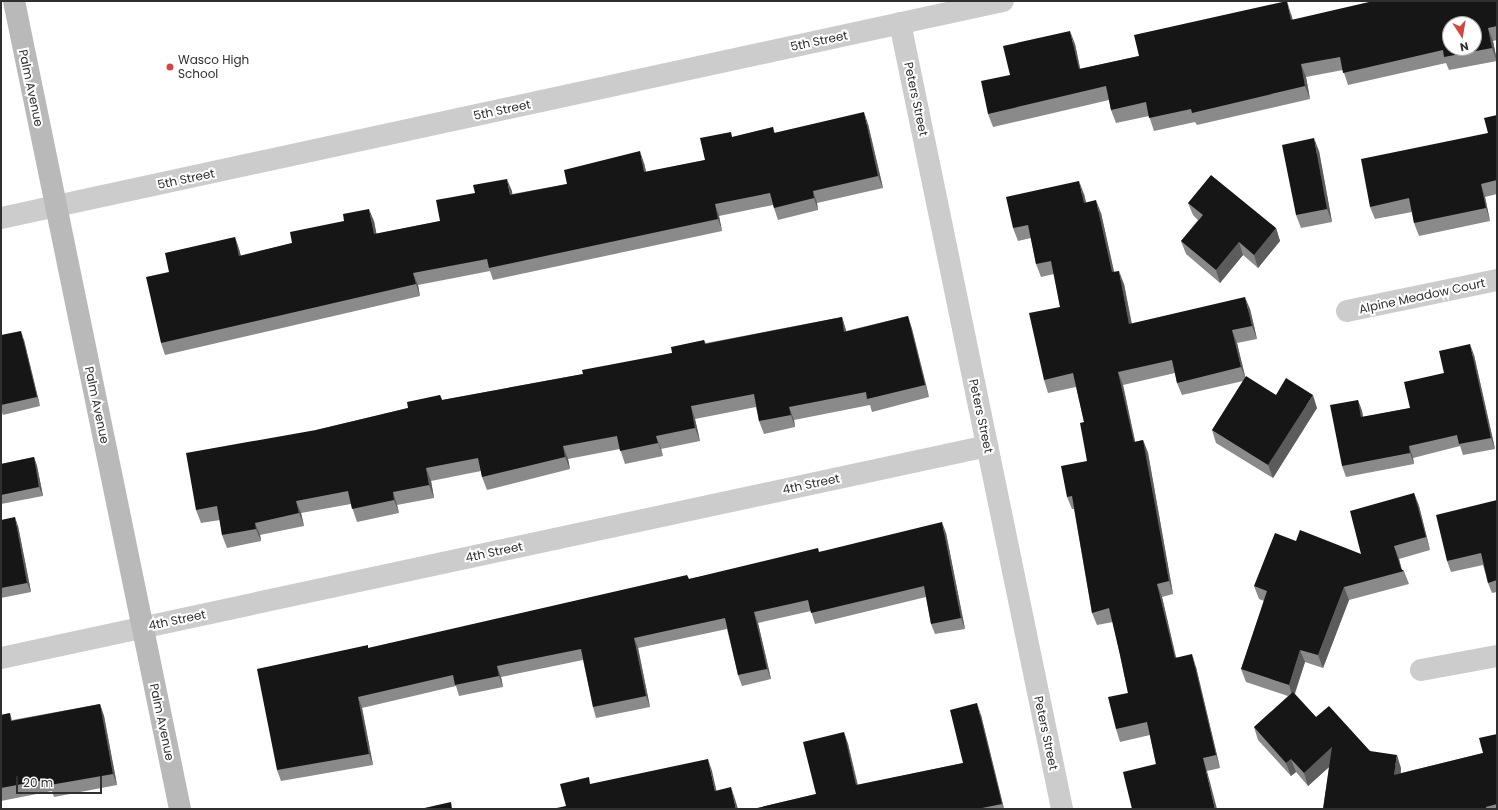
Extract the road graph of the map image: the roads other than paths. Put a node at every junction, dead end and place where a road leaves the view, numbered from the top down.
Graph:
1 (14, 1) edge
2 (1003, 1) edge
3 (900, 23) junction
4 (56, 207) junction
5 (1, 218) edge
6 (1497, 280) edge
7 (1347, 311) dead end
8 (987, 446) junction
9 (143, 628) junction
10 (1497, 656) edge
11 (1, 658) edge
12 (1421, 670) dead end
13 (180, 809) edge
14 (1062, 809) edge

1 - 4 main road, Palm Avenue
2 - 3 street, 5th Street
3 - 4 street, 5th Street
3 - 8 street, Peters Street
4 - 5 street, 5th Street
4 - 9 main road, Palm Avenue
6 - 7 street, Alpine Meadow Court
8 - 9 street, 4th Street
8 - 14 street, Peters Street
9 - 11 street, 4th Street
9 - 13 main road, Palm Avenue
10 - 12 street

